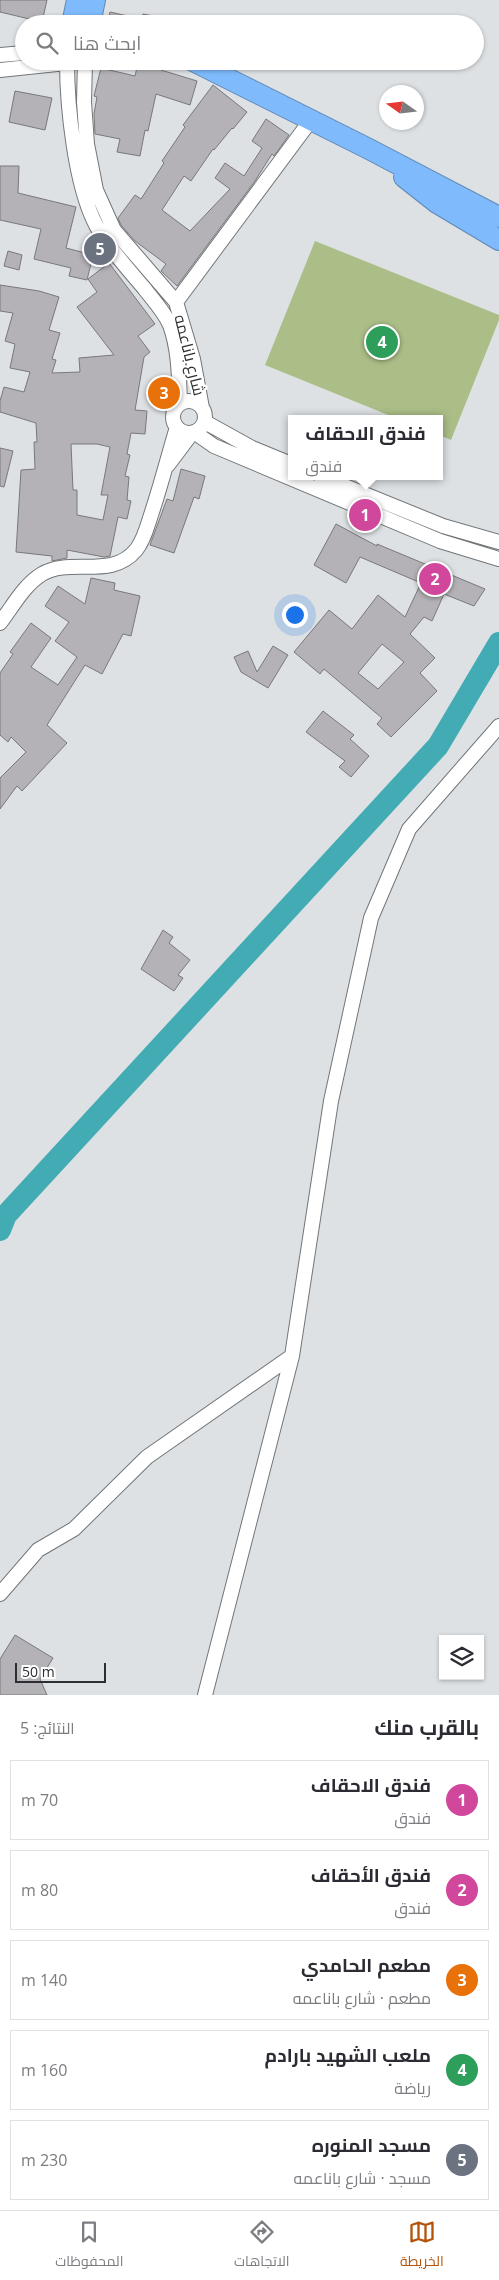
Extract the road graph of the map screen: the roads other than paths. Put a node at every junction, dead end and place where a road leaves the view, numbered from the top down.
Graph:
1 (95, 0) edge
2 (92, 15) edge
3 (15, 54) edge
4 (0, 55) edge
5 (15, 68) edge
6 (0, 70) edge
7 (68, 70) edge
8 (86, 70) edge
9 (211, 70) edge
10 (312, 120) junction
11 (367, 148) junction
12 (499, 217) edge
13 (499, 240) edge
14 (176, 302) junction
15 (180, 404) junction
16 (202, 408) junction
17 (205, 422) junction
18 (177, 427) junction
19 (193, 433) junction
20 (288, 463) edge
21 (168, 466) junction
22 (288, 473) edge
23 (308, 480) edge
24 (325, 480) edge
25 (336, 490) junction
26 (499, 542) edge
27 (499, 559) edge
28 (0, 623) edge
29 (499, 726) edge
30 (292, 1356) junction
31 (0, 1594) edge
32 (206, 1695) edge

1 - 2 highway
3 - 4 street
5 - 6 street
7 - 15 street, شارع باناعمه
8 - 14 street, شارع باناعمه
9 - 10 highway
10 - 11 highway
10 - 14 street
11 - 12 highway
11 - 13 highway
14 - 16 street, شارع باناعمه
15 - 16 street
15 - 18 street
16 - 17 street
17 - 19 street
17 - 20 street
18 - 19 street
18 - 21 street
19 - 21 street
19 - 22 street
21 - 28 street
23 - 25 street
24 - 25 street
25 - 26 street
25 - 27 street
29 - 30 street
30 - 31 street
30 - 32 street

